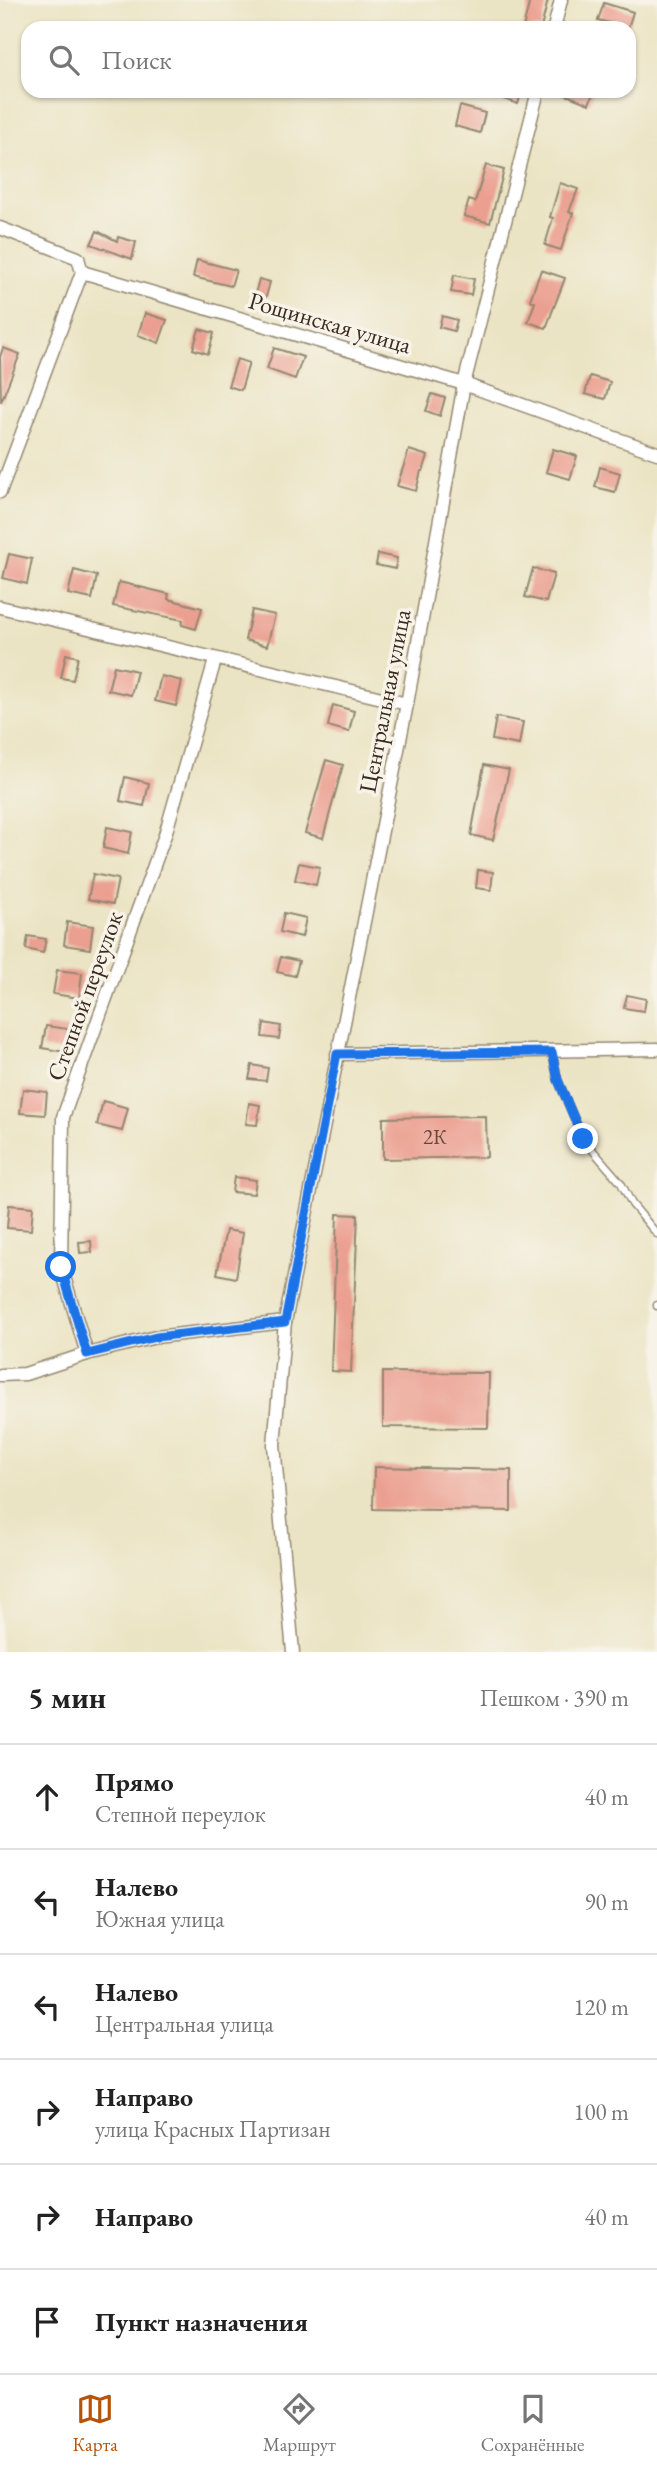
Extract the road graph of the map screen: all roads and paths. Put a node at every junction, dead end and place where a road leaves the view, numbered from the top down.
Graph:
1 (561, 0) edge
2 (556, 21) edge
3 (536, 98) edge
4 (0, 228) edge
5 (82, 272) junction
6 (464, 384) junction
7 (657, 453) edge
8 (0, 492) edge
9 (0, 607) edge
10 (215, 660) junction
11 (407, 704) junction
12 (657, 1049) edge
13 (552, 1052) junction
14 (337, 1054) junction
15 (657, 1234) edge
16 (285, 1322) junction
17 (87, 1354) junction
18 (0, 1375) edge
19 (293, 1652) edge

1 - 2 street
3 - 6 street, Центральная улица
4 - 5 street, Рощинская улица
5 - 6 street, Рощинская улица
5 - 8 street
6 - 7 street, Рощинская улица
6 - 11 street, Центральная улица
9 - 10 street
10 - 11 street
10 - 17 street, Степной переулок
11 - 14 street, Центральная улица
12 - 13 street
13 - 14 street
13 - 15 lane
14 - 16 street, Центральная улица
16 - 17 street
16 - 19 street, Центральная улица
17 - 18 street

